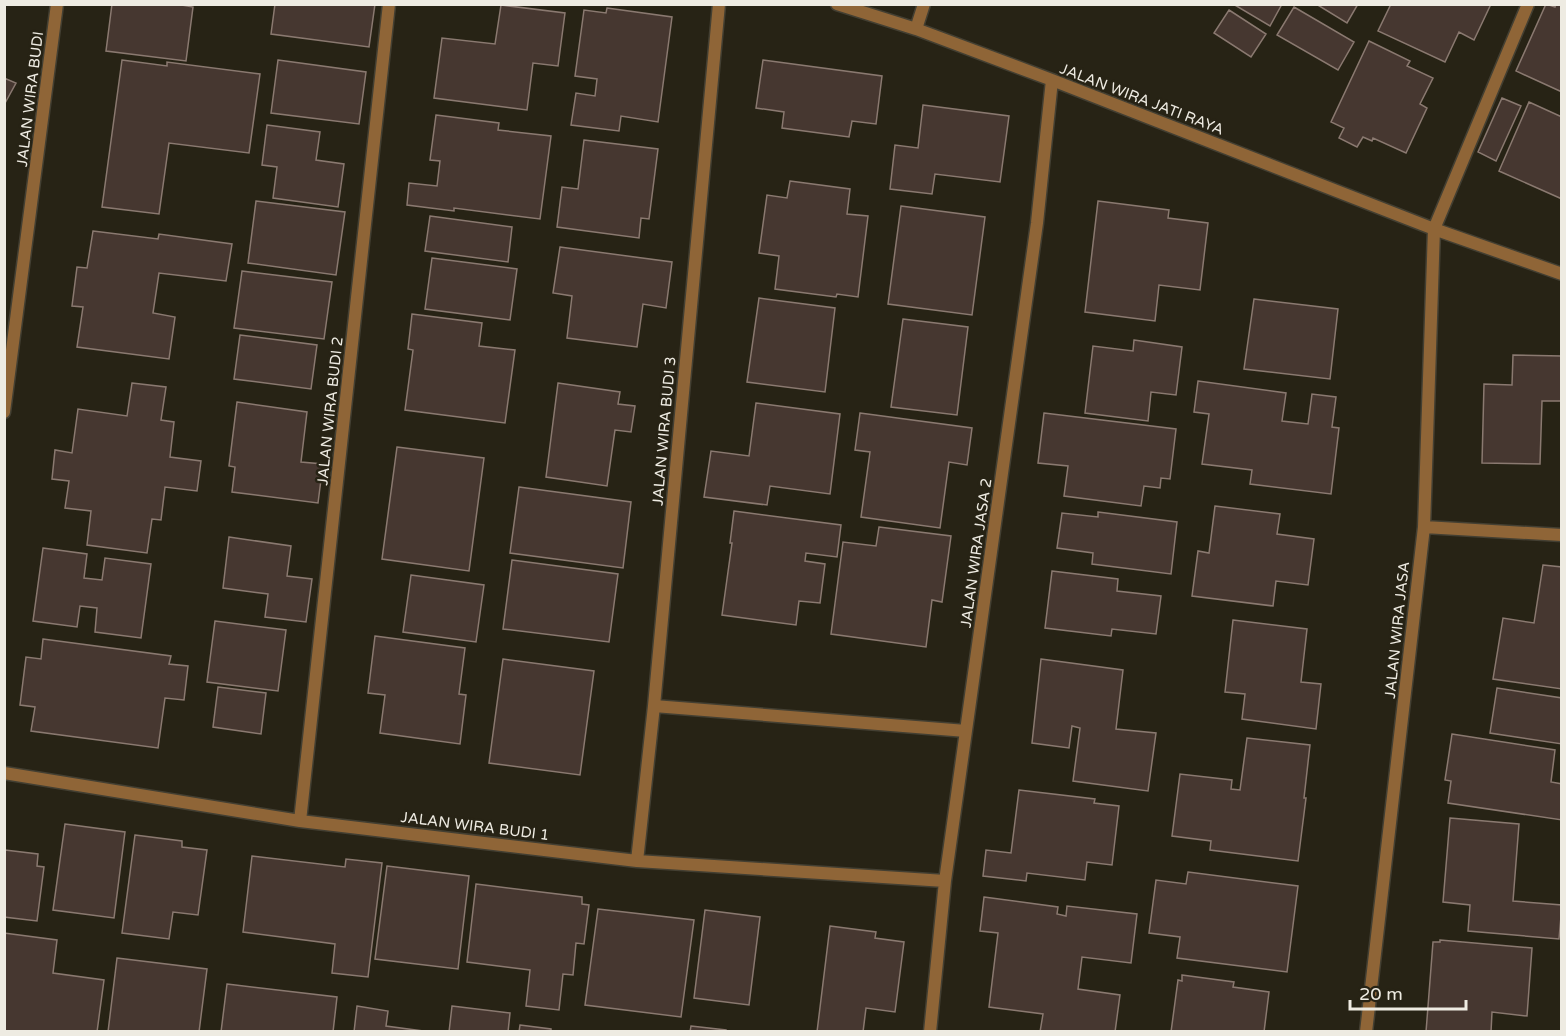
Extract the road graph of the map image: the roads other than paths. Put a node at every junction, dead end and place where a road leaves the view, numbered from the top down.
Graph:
1 (57, 4) edge
2 (389, 4) edge
3 (720, 4) edge
4 (837, 4) edge
5 (924, 4) edge
6 (1528, 4) edge
7 (916, 29) junction
8 (1052, 80) junction
9 (1434, 229) junction
10 (1562, 274) edge
11 (5, 409) edge
12 (1424, 526) junction
13 (1562, 535) edge
14 (654, 706) junction
15 (966, 731) junction
16 (4, 773) edge
17 (300, 821) junction
18 (637, 861) junction
19 (945, 881) junction
20 (930, 1032) edge
21 (1366, 1032) edge

1 - 11 street, JALAN WIRA BUDI
2 - 17 street, JALAN WIRA BUDI 2
3 - 14 street, JALAN WIRA BUDI 3
4 - 7 street, JALAN WIRA JATI RAYA
5 - 7 street
6 - 9 street
7 - 8 street, JALAN WIRA JATI RAYA
8 - 9 street, JALAN WIRA JATI RAYA
8 - 15 street, JALAN WIRA JASA 2
9 - 10 street, JALAN WIRA JATI RAYA
9 - 12 street, JALAN WIRA JASA
12 - 13 street
12 - 21 street, JALAN WIRA JASA
14 - 15 street
14 - 18 street, JALAN WIRA BUDI 3
15 - 19 street, JALAN WIRA JASA 2
16 - 17 street, JALAN WIRA BUDI 1
17 - 18 street, JALAN WIRA BUDI 1
18 - 19 street, JALAN WIRA BUDI 1
19 - 20 street, JALAN WIRA JASA 2

